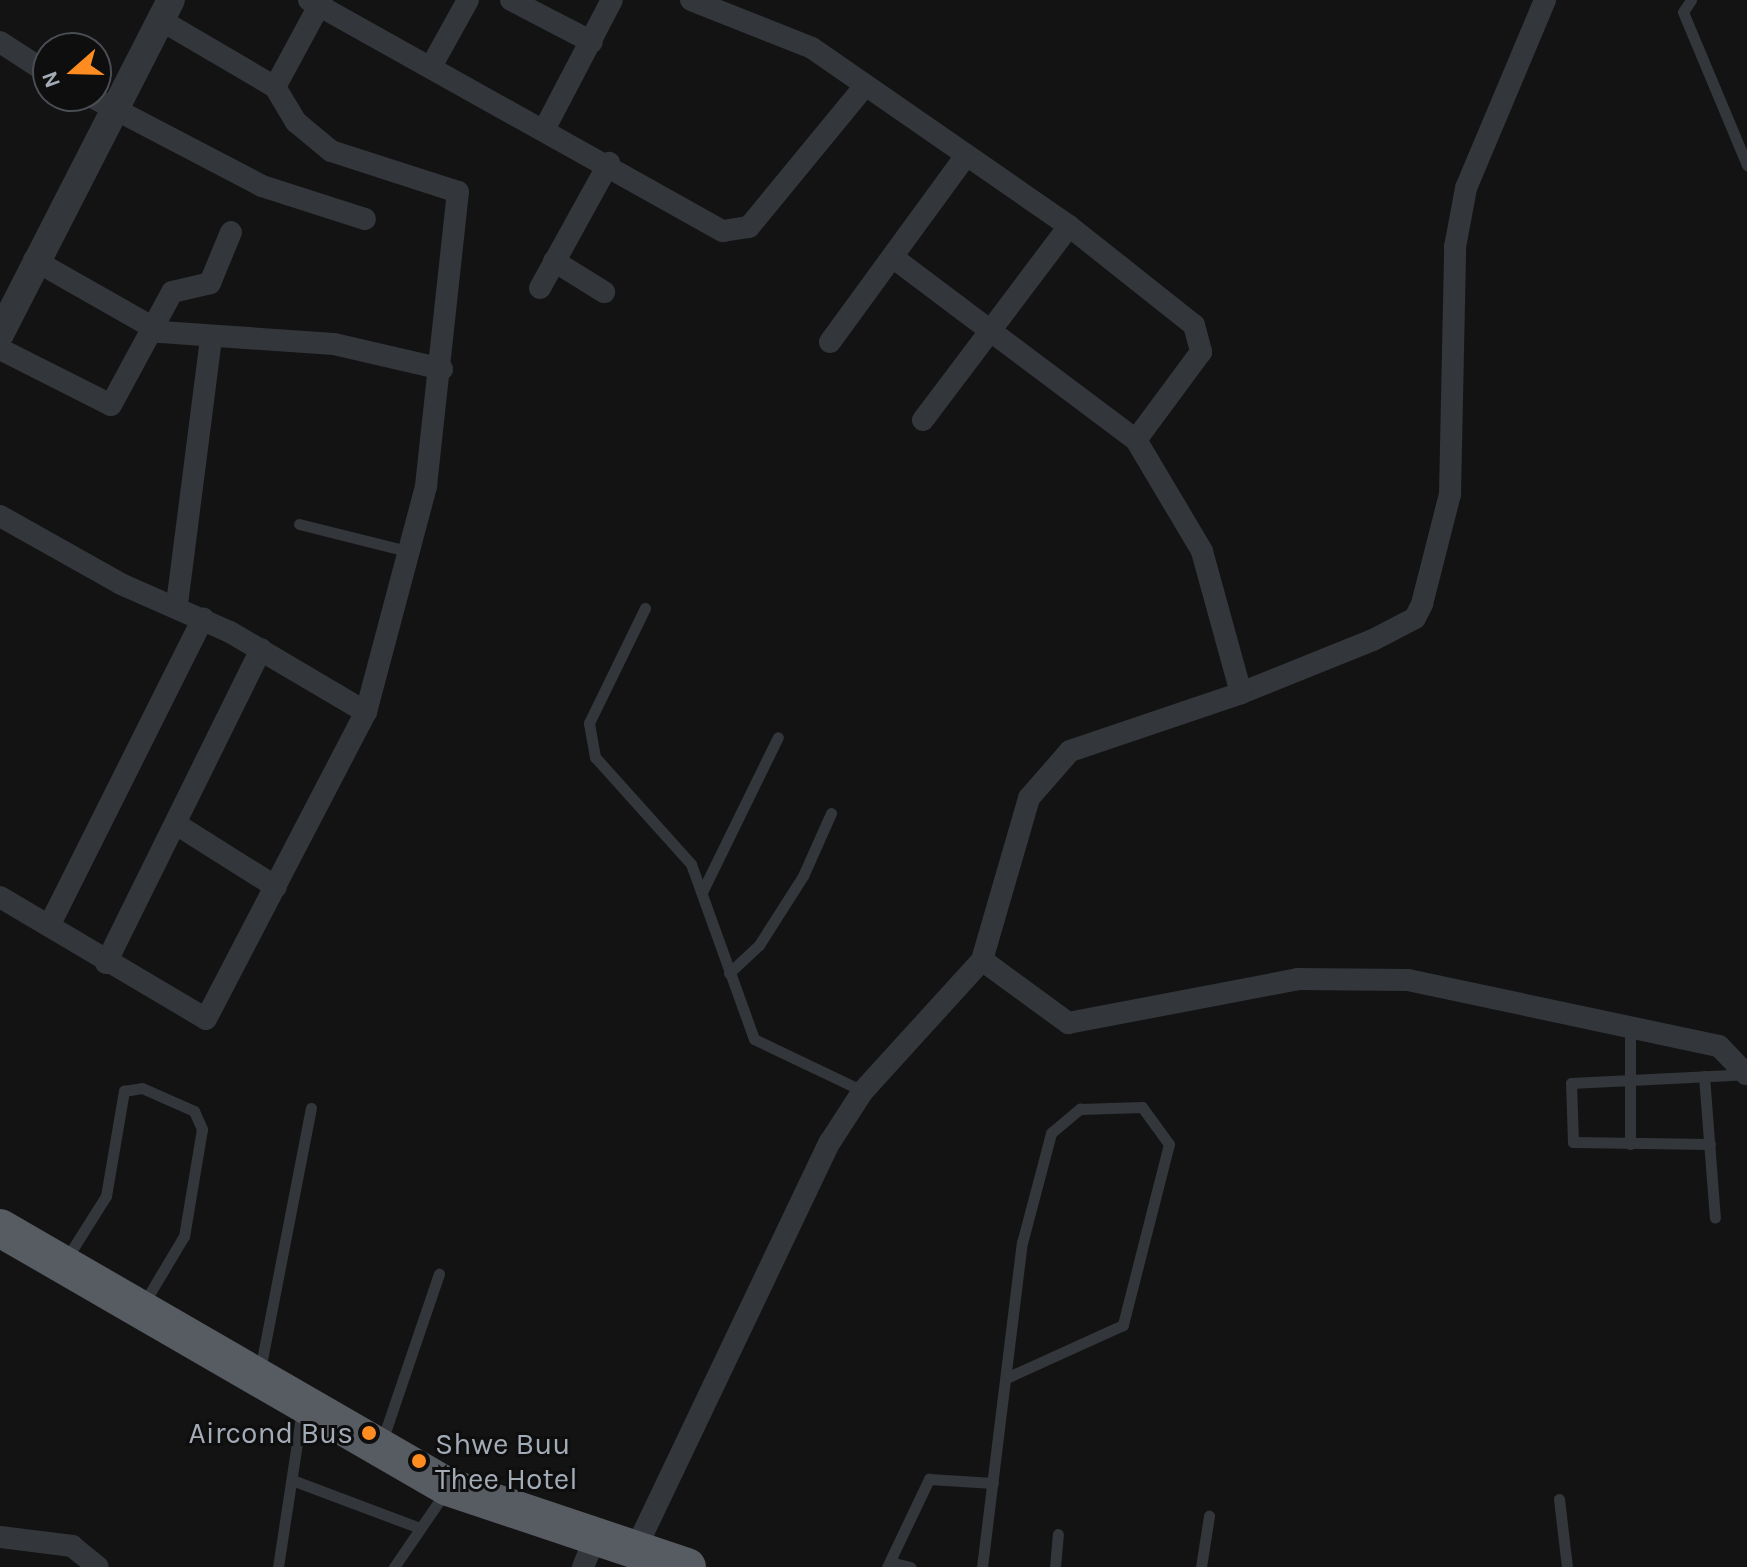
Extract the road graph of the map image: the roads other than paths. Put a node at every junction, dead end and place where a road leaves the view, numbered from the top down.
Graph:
1 (468, 0) edge
2 (511, 0) edge
3 (612, 0) edge
4 (691, 0) edge
5 (1545, 0) edge
6 (1691, 0) edge
7 (317, 2) edge
8 (166, 10) edge
9 (0, 42) edge
10 (592, 42) junction
11 (32, 63) edge
12 (432, 65) junction
13 (275, 87) junction
14 (864, 87) junction
15 (112, 108) edge
16 (116, 110) junction
17 (545, 128) junction
18 (965, 157) junction
19 (609, 163) junction
20 (1747, 165) edge
21 (365, 219) dead end
22 (1069, 226) junction
23 (231, 232) dead end
24 (894, 258) junction
25 (34, 260) junction
26 (554, 261) junction
27 (540, 288) dead end
28 (604, 292) dead end
29 (148, 327) junction
30 (992, 332) junction
31 (0, 334) edge
32 (211, 338) junction
33 (830, 342) dead end
34 (0, 349) edge
35 (442, 369) junction
36 (923, 420) dead end
37 (1136, 440) junction
38 (0, 516) edge
39 (299, 524) dead end
40 (411, 552) junction
41 (177, 604) junction
42 (645, 608) dead end
43 (203, 618) junction
44 (261, 649) junction
45 (1241, 693) junction
46 (366, 712) junction
47 (778, 737) dead end
48 (831, 813) dead end
49 (176, 824) junction
50 (276, 887) junction
51 (703, 890) junction
52 (2, 902) edge
53 (49, 926) junction
54 (982, 960) junction
55 (106, 963) junction
56 (729, 973) junction
57 (1630, 1028) junction
58 (1746, 1074) edge
59 (1704, 1076) junction
60 (1625, 1079) junction
61 (863, 1091) junction
62 (311, 1108) dead end
63 (1630, 1144) junction
64 (1710, 1144) junction
65 (1715, 1218) dead end
66 (0, 1228) edge
67 (65, 1262) junction
68 (439, 1274) dead end
69 (141, 1307) junction
70 (1006, 1378) junction
71 (258, 1379) junction
72 (303, 1406) junction
73 (379, 1449) junction
74 (292, 1480) junction
75 (993, 1483) junction
76 (448, 1487) junction
77 (1559, 1499) dead end
78 (1209, 1516) dead end
79 (420, 1528) junction
80 (1058, 1534) dead end
81 (0, 1537) edge
82 (636, 1548) junction
83 (590, 1551) edge
84 (888, 1565) edge
85 (98, 1567) edge
86 (278, 1567) edge
87 (394, 1567) edge
88 (687, 1567) edge
89 (910, 1567) edge
90 (982, 1567) edge
91 (1055, 1567) edge
92 (1201, 1567) edge
93 (1567, 1567) edge

1 - 12 street
2 - 10 street
3 - 10 street
4 - 14 street
5 - 45 street
6 - 20 lane
7 - 12 street
7 - 13 street
8 - 13 street
8 - 16 street
9 - 11 street
10 - 17 street
12 - 17 street
13 - 35 street
14 - 18 street
14 - 19 street
15 - 16 street
16 - 21 street
16 - 25 street
17 - 19 street
18 - 22 street
18 - 24 street
19 - 26 street
22 - 30 street
22 - 37 street
23 - 29 street
24 - 30 street
24 - 33 street
25 - 29 street
25 - 31 street
26 - 27 street
26 - 28 street
29 - 32 street
29 - 34 street
30 - 36 street
30 - 37 street
32 - 35 street
32 - 41 street
35 - 40 street
37 - 45 street
38 - 41 street
39 - 40 lane
40 - 46 street
41 - 43 street
42 - 51 lane
43 - 44 street
43 - 53 street
44 - 46 street
44 - 49 street
45 - 54 street
46 - 50 street
47 - 51 lane
48 - 56 lane
49 - 50 street
49 - 55 street
50 - 55 street
51 - 56 lane
52 - 53 street
53 - 55 street
54 - 57 street
54 - 61 street
56 - 61 lane
57 - 58 street
57 - 60 lane
58 - 59 lane
59 - 60 lane
59 - 64 lane
60 - 63 lane
60 - 63 lane
61 - 82 street
62 - 71 lane
63 - 64 lane
64 - 65 lane
66 - 67 highway
67 - 69 highway
67 - 69 lane
68 - 73 lane
69 - 71 highway
70 - 70 lane
70 - 75 lane
71 - 72 highway
72 - 73 highway
72 - 74 lane
73 - 76 highway
74 - 79 lane
74 - 86 lane
75 - 84 lane
75 - 90 lane
76 - 79 lane
76 - 83 highway
77 - 93 lane
78 - 92 lane
79 - 87 lane
80 - 91 lane
81 - 85 street
82 - 83 highway
82 - 88 highway
84 - 89 lane

